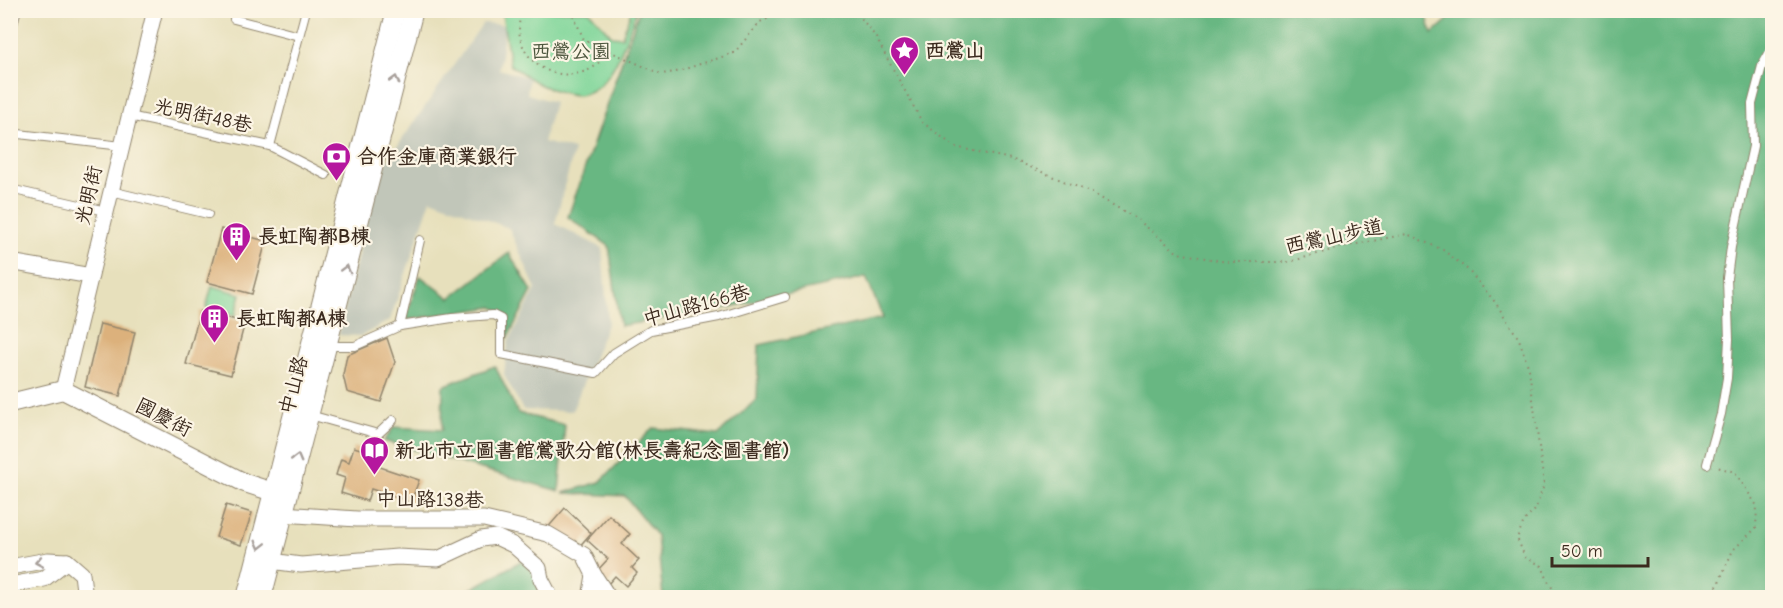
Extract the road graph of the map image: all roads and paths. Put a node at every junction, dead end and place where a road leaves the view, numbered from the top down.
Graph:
1 (13, 10) edge
2 (155, 10) edge
3 (306, 10) edge
4 (396, 10) edge
5 (414, 10) edge
6 (522, 10) edge
7 (571, 10) edge
8 (787, 10) edge
9 (853, 10) edge
10 (234, 19) dead end
11 (10, 22) edge
12 (299, 36) junction
13 (1773, 48) edge
14 (606, 49) junction
15 (129, 116) junction
16 (10, 133) edge
17 (122, 146) junction
18 (270, 147) junction
19 (326, 175) dead end
20 (10, 189) edge
21 (111, 191) junction
22 (106, 211) junction
23 (208, 214) dead end
24 (353, 214) junction
25 (420, 240) dead end
26 (10, 262) edge
27 (91, 276) junction
28 (785, 297) dead end
29 (400, 326) junction
30 (319, 344) junction
31 (63, 390) junction
32 (10, 403) edge
33 (301, 413) junction
34 (393, 420) dead end
35 (1707, 464) joint
36 (273, 492) junction
37 (282, 514) junction
38 (67, 561) junction
39 (271, 561) junction
40 (10, 567) edge
41 (594, 575) junction
42 (10, 585) edge
43 (85, 597) edge
44 (246, 597) edge
45 (262, 597) edge
46 (552, 597) edge
47 (590, 597) edge
48 (609, 597) edge
49 (1559, 597) edge
50 (1712, 597) edge

1 - 11 street
2 - 15 street, 光明街
3 - 12 lane
4 - 24 street, 中山路
24 -> 5 street, 中山路
6 - 14 path
7 - 14 path
8 - 14 path
9 - 49 path, 西鶯山步道
10 - 12 lane
12 - 18 lane
13 - 35 lane
15 - 17 street, 光明街
15 - 18 lane, 光明街48巷
16 - 17 lane
17 - 21 street, 光明街
18 - 19 lane, 光明街48巷
20 - 22 lane
21 - 22 street, 光明街
21 - 23 lane
22 - 27 street, 光明街
24 - 30 street, 中山路
25 - 29 lane
26 - 27 street
27 - 31 street, 光明街
28 - 29 lane, 中山路166巷
29 - 30 lane, 中山路166巷
30 - 33 street, 中山路
31 - 32 street
31 - 36 street, 國慶街
33 - 34 lane
33 - 36 street, 中山路
37 -> 33 street, 中山路
35 - 50 path
36 - 37 street
36 -> 44 street, 中山路
37 - 39 street, 中山路
37 - 41 street, 中山路138巷
38 -> 40 street
38 - 42 street
38 - 43 street
39 - 45 street, 中山路
39 - 46 street
41 - 47 street
41 - 48 street, 中山路138巷

